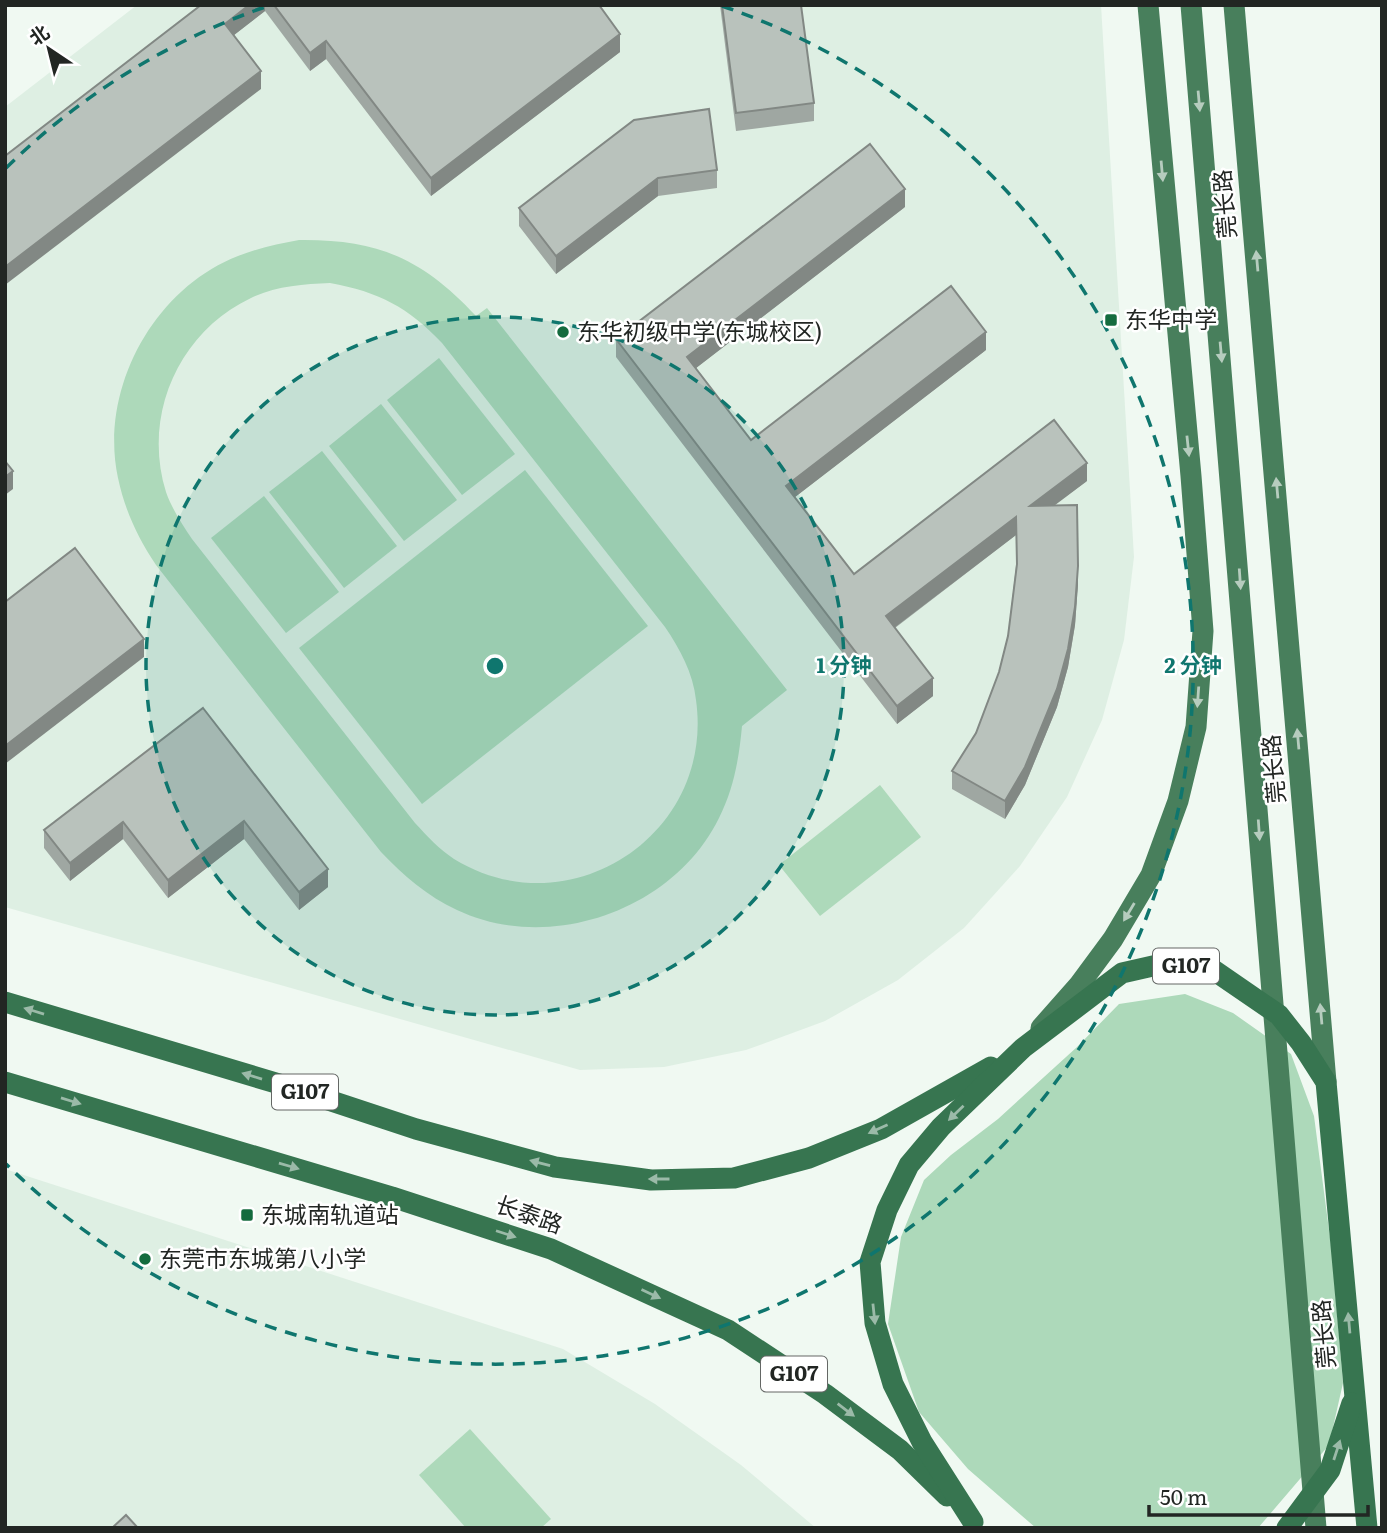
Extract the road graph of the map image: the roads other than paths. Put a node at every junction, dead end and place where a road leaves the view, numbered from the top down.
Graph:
1 (1148, 5) edge
2 (1191, 5) edge
3 (1234, 5) edge
4 (5, 1003) edge
5 (1023, 1048) junction
6 (5, 1082) edge
7 (1326, 1082) junction
8 (1356, 1391) junction
9 (976, 1525) edge
10 (1287, 1528) edge
11 (1316, 1528) edge
12 (1367, 1528) edge

1 -> 5 main road
2 -> 11 main road, 莞长路
7 -> 3 main road, 莞长路
5 -> 4 highway, G107
5 - 7 highway, G107
5 -> 9 highway
6 -> 9 highway, 长泰路 / G107
8 -> 7 highway, 莞长路 / G107
10 -> 8 highway
8 - 12 highway, 莞长路 / G107

